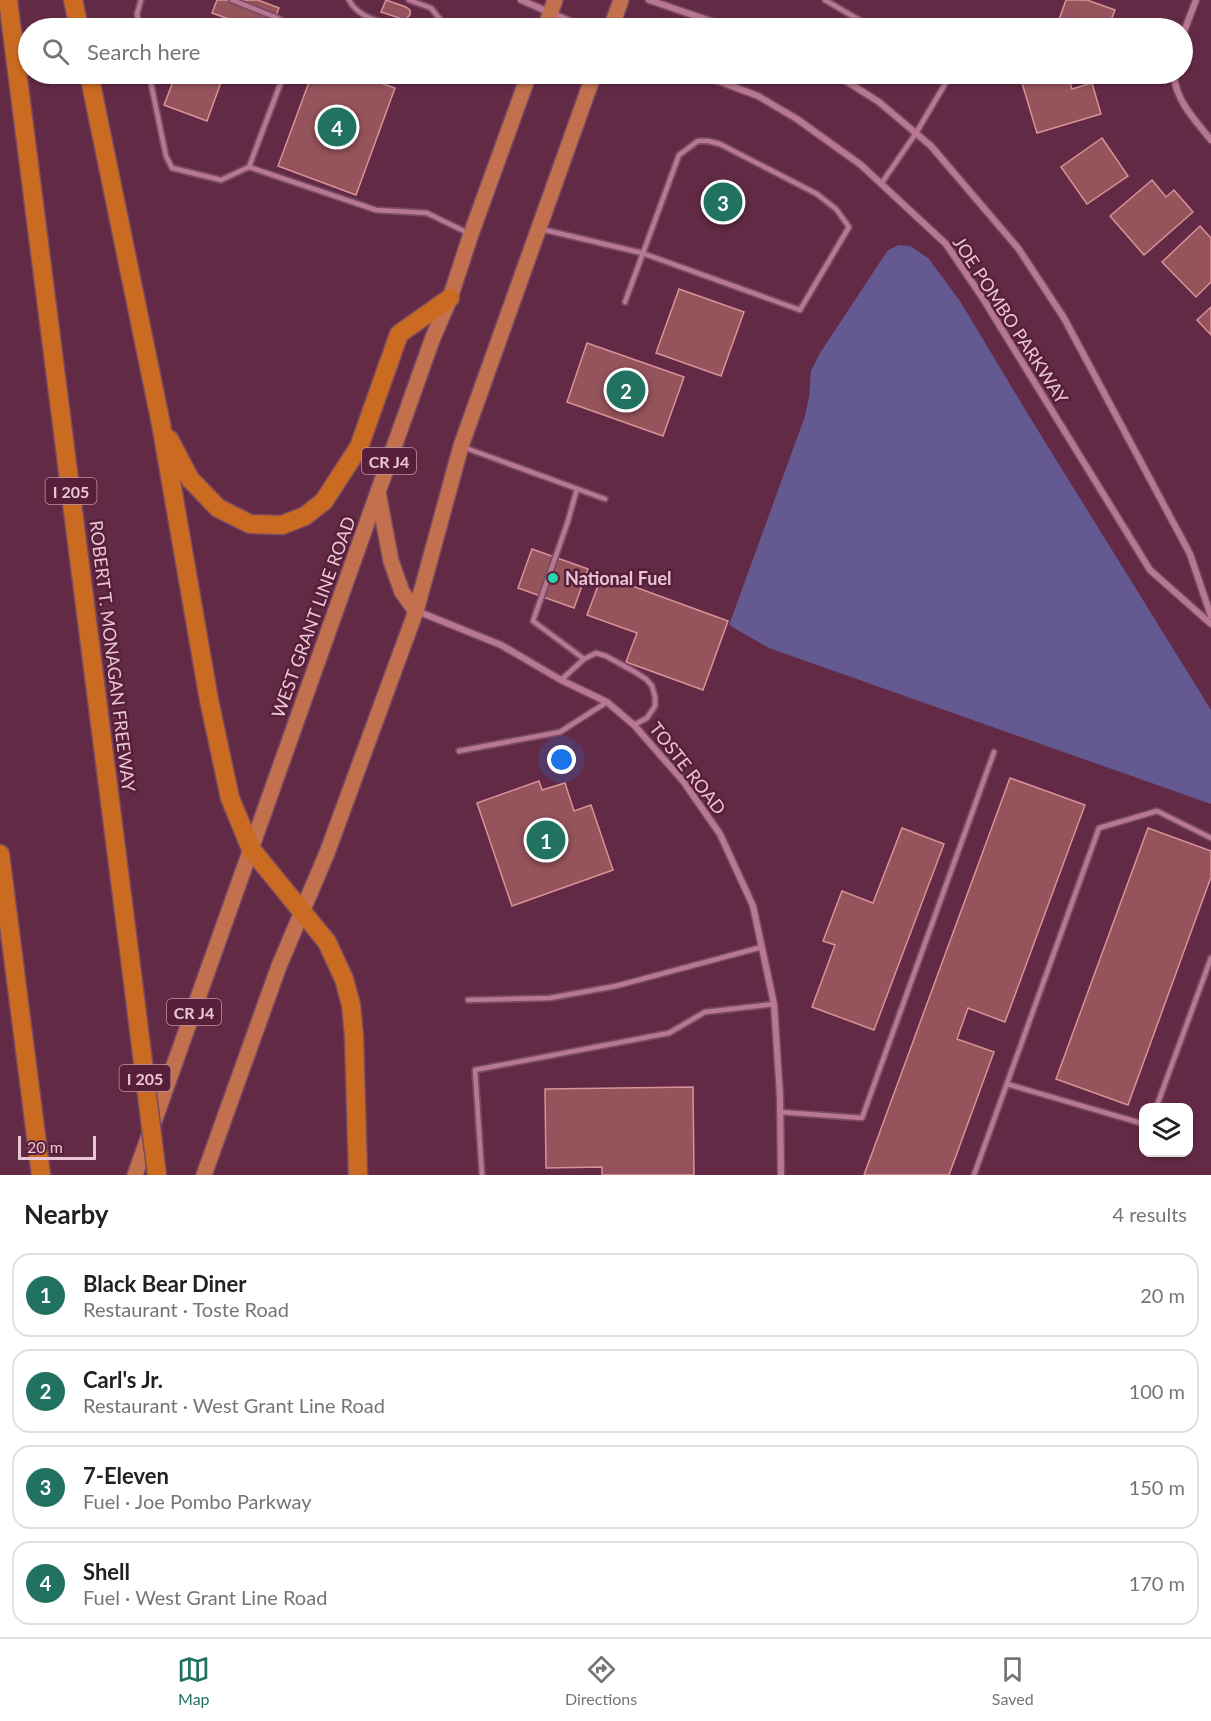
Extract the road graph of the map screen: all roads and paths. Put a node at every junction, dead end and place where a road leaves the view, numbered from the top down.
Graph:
1 (8, 0) edge
2 (73, 0) edge
3 (141, 0) edge
4 (232, 0) edge
5 (349, 0) edge
6 (409, 0) edge
7 (521, 0) edge
8 (621, 0) edge
9 (649, 0) edge
10 (825, 0) edge
11 (1196, 0) edge
12 (553, 6) edge
13 (77, 18) edge
14 (138, 18) edge
15 (278, 18) edge
16 (371, 18) edge
17 (439, 18) edge
18 (571, 18) edge
19 (615, 18) edge
20 (702, 18) edge
21 (856, 18) edge
22 (1189, 18) edge
23 (18, 79) edge
24 (19, 84) edge
25 (90, 84) edge
26 (151, 84) edge
27 (280, 84) edge
28 (525, 84) edge
29 (590, 84) edge
30 (726, 84) edge
31 (850, 84) edge
32 (945, 84) edge
33 (1175, 84) edge
34 (916, 133) junction
35 (1211, 140) edge
36 (249, 167) junction
37 (881, 184) junction
38 (539, 228) junction
39 (471, 234) junction
40 (642, 253) junction
41 (450, 298) junction
42 (625, 302) dead end
43 (161, 424) junction
44 (461, 446) junction
45 (577, 489) junction
46 (378, 492) junction
47 (605, 500) dead end
48 (416, 611) junction
49 (1211, 616) edge
50 (1211, 624) edge
51 (584, 659) junction
52 (561, 680) junction
53 (607, 702) junction
54 (634, 725) junction
55 (459, 751) dead end
56 (994, 752) dead end
57 (1211, 838) edge
58 (251, 849) junction
59 (0, 854) edge
60 (302, 912) junction
61 (762, 947) junction
62 (1211, 958) edge
63 (468, 1000) dead end
64 (774, 1004) junction
65 (1006, 1084) junction
66 (1157, 1103) edge
67 (780, 1113) junction
68 (1139, 1123) edge
69 (41, 1175) edge
70 (135, 1175) edge
71 (158, 1175) edge
72 (204, 1175) edge
73 (358, 1175) edge
74 (482, 1175) edge
75 (781, 1175) edge
76 (974, 1175) edge

1 - 23 highway, ROBERT T. MONAGAN FREEWAY / I 205, bridge
2 - 13 highway
3 - 14 lane
4 - 15 lane
5 - 16 lane
6 - 17 lane
7 - 12 street
8 - 19 main road
9 - 20 street
10 - 21 lane
11 - 22 street
12 - 18 street
24 - 71 highway, ROBERT T. MONAGAN FREEWAY / I 205, bridge
25 - 43 highway
26 - 36 lane
27 - 36 lane
28 - 39 main road, WEST GRANT LINE ROAD / CR J4
29 - 38 main road
30 - 37 street, JOE POMBO PARKWAY
31 - 34 street
32 - 34 lane
33 - 35 street
34 - 37 lane
34 - 49 street
36 - 39 lane
37 - 50 street, JOE POMBO PARKWAY
38 - 40 lane
38 - 44 main road
39 - 41 main road, WEST GRANT LINE ROAD / CR J4
40 - 40 lane
40 - 42 lane
41 - 43 highway
41 - 46 main road, WEST GRANT LINE ROAD / CR J4
43 - 58 highway
44 - 45 lane
44 - 48 main road
45 - 47 lane
45 - 51 lane
46 - 48 main road
46 - 58 main road, WEST GRANT LINE ROAD / CR J4
48 - 52 street, TOSTE ROAD
48 - 60 main road
51 - 52 lane
51 - 54 lane
52 - 53 street, TOSTE ROAD
53 - 54 street, TOSTE ROAD
53 - 55 lane
54 - 61 street, TOSTE ROAD
56 - 67 lane
57 - 65 lane
58 - 60 highway
58 - 70 main road, WEST GRANT LINE ROAD / CR J4
59 - 69 highway
60 - 72 main road
60 - 73 highway
61 - 63 lane
61 - 64 street, TOSTE ROAD
62 - 66 lane
64 - 67 street, TOSTE ROAD
64 - 74 lane
65 - 68 lane
65 - 76 lane
67 - 75 street, TOSTE ROAD

